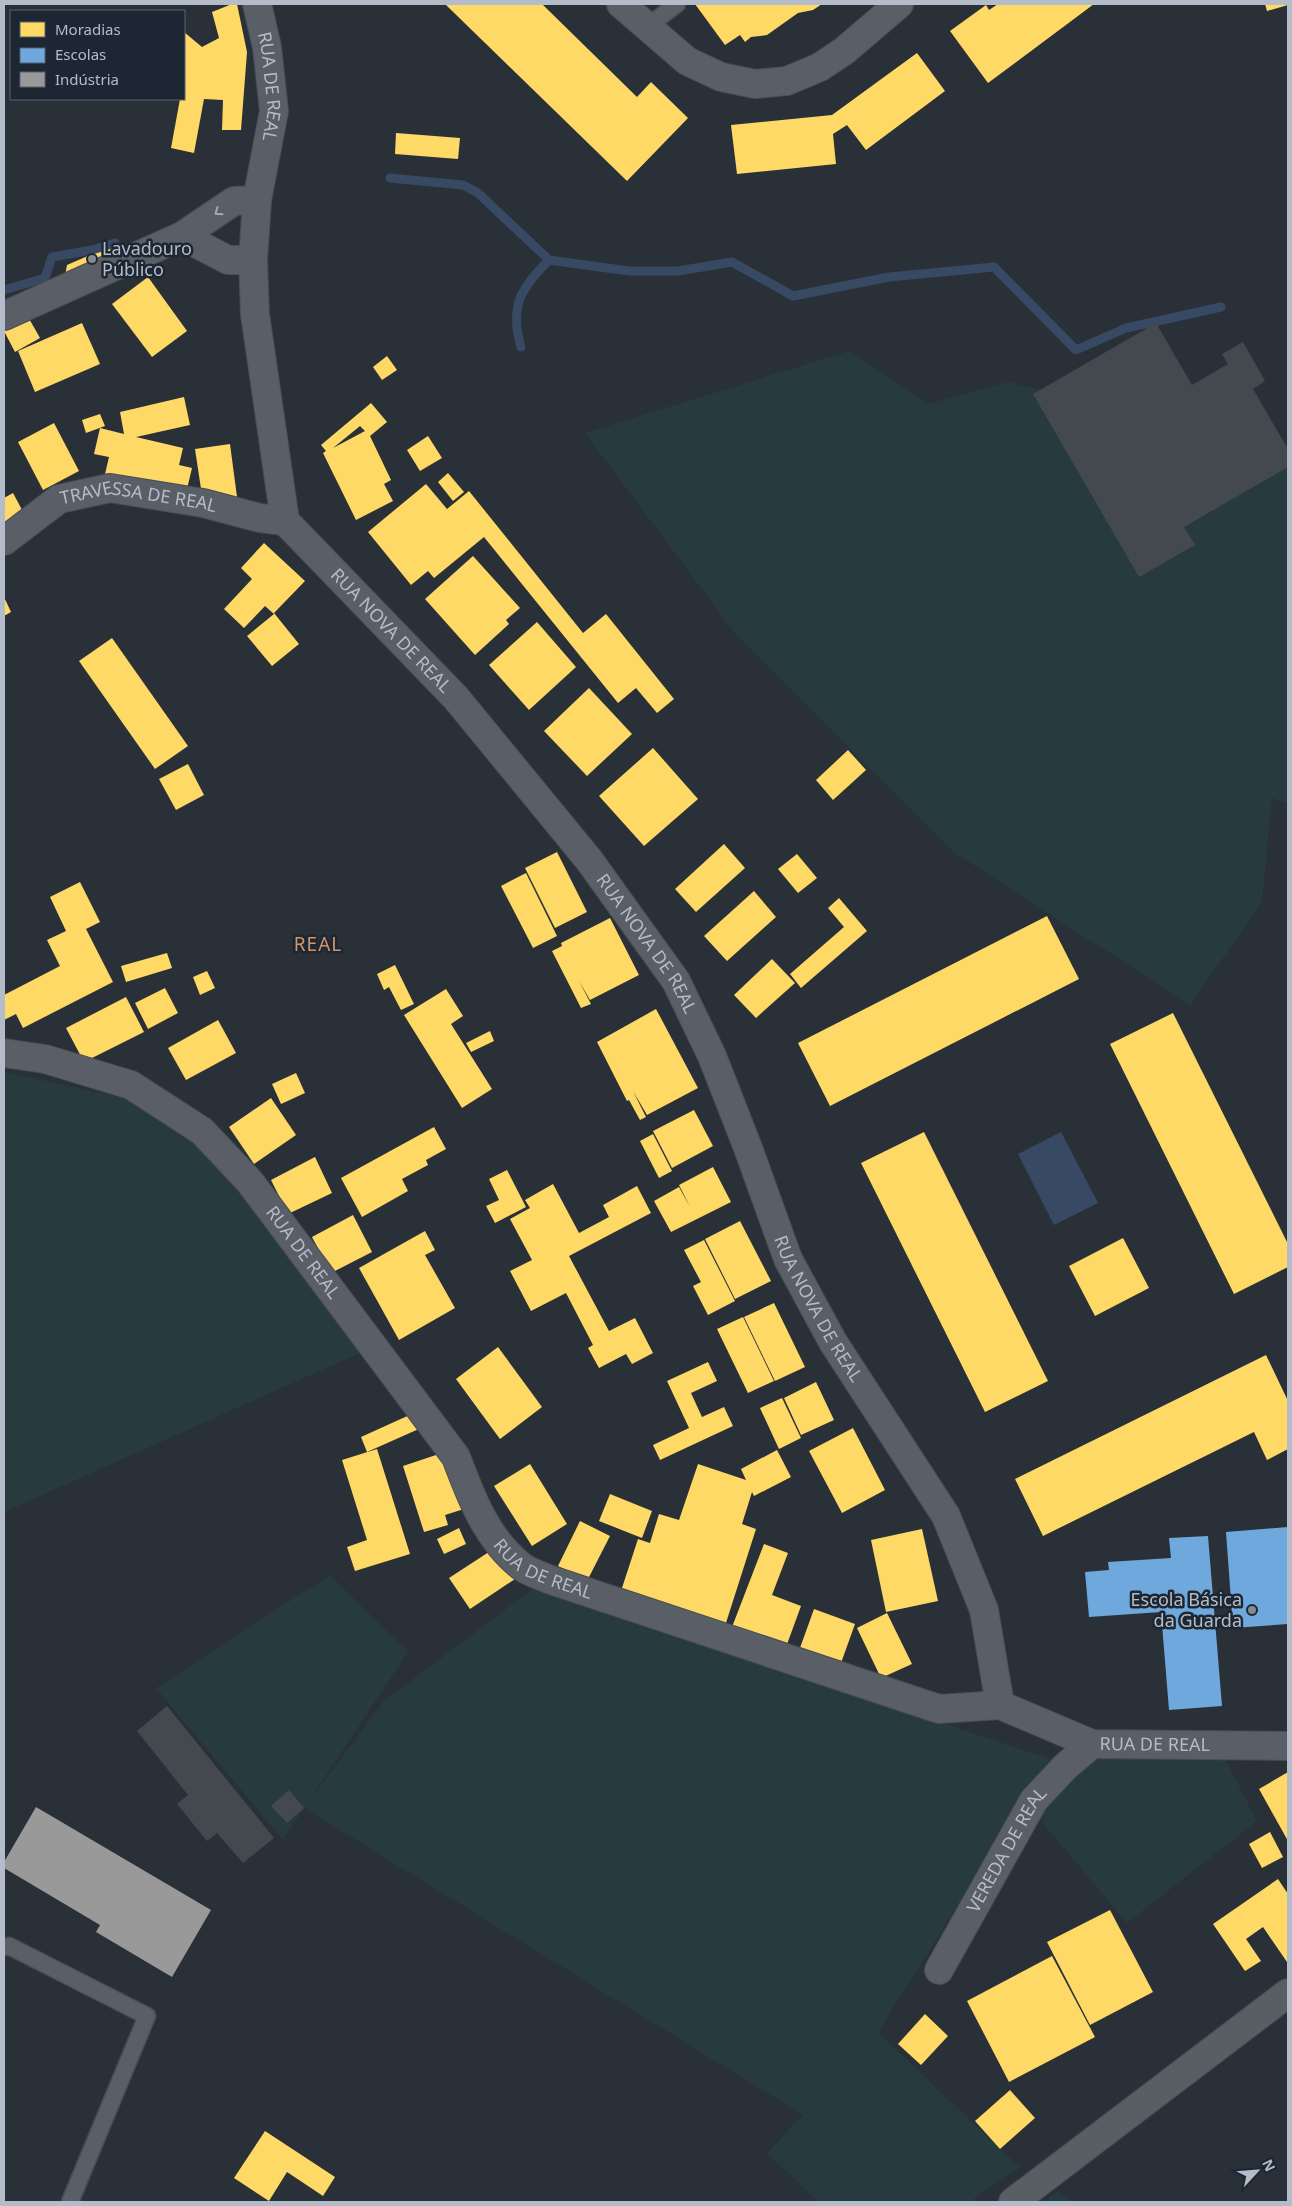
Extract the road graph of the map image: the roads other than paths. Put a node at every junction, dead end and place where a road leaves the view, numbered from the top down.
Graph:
1 (258, 4) edge
2 (621, 4) edge
3 (677, 4) edge
4 (899, 4) edge
5 (648, 27) junction
6 (257, 200) junction
7 (182, 236) junction
8 (254, 247) junction
9 (4, 316) edge
10 (285, 521) junction
11 (4, 541) edge
12 (4, 1053) edge
13 (1000, 1706) junction
14 (1092, 1744) junction
15 (1288, 1746) edge
16 (4, 1947) edge
17 (939, 1970) dead end
18 (1288, 1993) edge
19 (70, 2202) edge
20 (1013, 2202) edge

1 - 6 street, RUA DE REAL
2 - 5 street
3 - 5 lane
4 - 5 street
6 -> 7 street
6 - 8 street, RUA DE REAL
7 - 8 street
7 - 9 street
8 - 10 street
10 - 11 street, TRAVESSA DE REAL
10 - 13 street, RUA NOVA DE REAL
12 - 13 street, RUA DE REAL
13 - 14 street, RUA DE REAL
14 - 15 street, RUA DE REAL
14 - 17 street, VEREDA DE REAL
16 - 19 lane
18 - 20 main road

